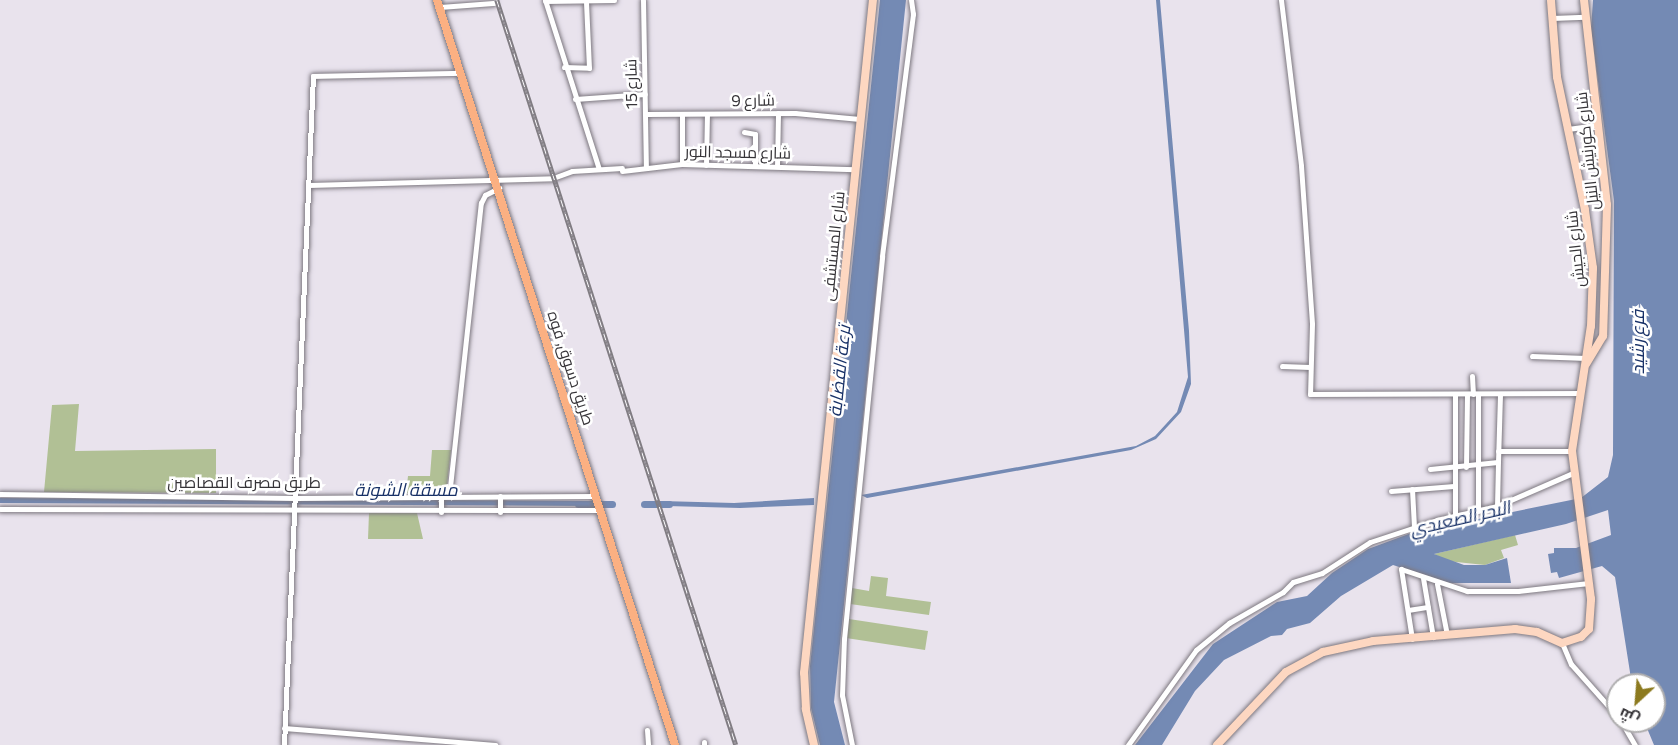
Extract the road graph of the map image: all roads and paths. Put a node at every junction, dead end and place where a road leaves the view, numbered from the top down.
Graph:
1 (545, 0) edge
2 (614, 0) edge
3 (643, 0) edge
4 (873, 0) edge
5 (911, 0) edge
6 (1281, 0) edge
7 (1551, 0) edge
8 (1584, 0) edge
9 (586, 1) edge
10 (438, 3) edge
11 (494, 3) dead end
12 (1586, 17) junction
13 (1552, 18) junction
14 (564, 67) junction
15 (461, 73) junction
16 (645, 94) junction
17 (575, 99) junction
18 (778, 113) junction
19 (646, 114) junction
20 (682, 114) junction
21 (707, 114) junction
22 (860, 119) junction
23 (1598, 125) junction
24 (1568, 129) junction
25 (744, 132) dead end
26 (682, 164) junction
27 (706, 165) junction
28 (754, 165) junction
29 (777, 166) junction
30 (646, 168) junction
31 (599, 169) junction
32 (855, 169) junction
33 (497, 184) junction
34 (309, 185) junction
35 (1532, 356) dead end
36 (1586, 361) junction
37 (1282, 366) dead end
38 (1310, 366) junction
39 (1472, 376) dead end
40 (1579, 393) junction
41 (1455, 394) junction
42 (1473, 394) junction
43 (1500, 394) junction
44 (1498, 451) junction
45 (1572, 451) junction
46 (1498, 462) junction
47 (1477, 465) junction
48 (1466, 466) junction
49 (1454, 468) junction
50 (1430, 469) dead end
51 (1573, 473) junction
52 (1454, 486) junction
53 (1412, 489) junction
54 (1391, 490) dead end
55 (0, 494) edge
56 (441, 496) junction
57 (449, 496) junction
58 (500, 496) junction
59 (596, 496) junction
60 (292, 498) junction
61 (1497, 506) junction
62 (0, 509) edge
63 (600, 510) junction
64 (292, 511) junction
65 (1478, 511) junction
66 (441, 512) junction
67 (500, 512) junction
68 (1455, 515) junction
69 (1414, 527) junction
70 (1423, 578) junction
71 (1589, 581) junction
72 (1437, 584) junction
73 (1428, 607) junction
74 (1408, 610) junction
75 (1447, 635) junction
76 (1433, 637) junction
77 (1412, 639) junction
78 (1562, 643) junction
79 (1606, 703) edge
80 (284, 728) junction
81 (647, 730) dead end
82 (284, 745) edge
83 (495, 745) edge
84 (648, 745) edge
85 (675, 745) edge
86 (814, 745) edge
87 (852, 745) edge
88 (1128, 745) edge
89 (1217, 745) edge

1 - 9 street
1 - 14 street
2 - 9 street
3 - 16 street, شارع 15
4 - 22 main road, شارع المستشفى
5 - 87 street
6 - 38 street
7 - 13 main road, شارع الجيش
8 - 12 main road, شارع كورنيش النيل
9 - 14 street
10 - 11 street
10 - 15 main road, طريق دسوق, فوه
12 - 13 street
12 - 23 main road, شارع كورنيش النيل
13 - 24 main road, شارع الجيش
14 - 17 street
15 - 33 main road, طريق دسوق, فوه
15 - 34 street
16 - 17 street
16 - 19 street, شارع 15
17 - 31 street
18 - 21 street, شارع 9
18 - 22 street, شارع 9
18 - 29 street
19 - 20 street, شارع 9
19 - 30 street, شارع 15
20 - 21 street, شارع 9
20 - 26 street
21 - 27 street
22 - 32 main road, شارع المستشفى
23 - 24 street
23 - 36 main road, شارع كورنيش النيل
24 - 36 main road, شارع الجيش
25 - 28 street
26 - 27 street, شارع مسجد النور
26 - 30 street, شارع مسجد النور
27 - 28 street, شارع مسجد النور
28 - 29 street, شارع مسجد النور
29 - 32 street, شارع مسجد النور
30 - 31 street, شارع مسجد النور
31 - 33 street, شارع مسجد النور
32 - 86 main road, شارع المستشفى
33 - 34 street, شارع مسجد النور
33 - 57 street
33 - 59 main road, طريق دسوق, فوه
34 - 60 street
35 - 36 street
36 - 40 main road, شارع الجيش
37 - 38 street
38 - 41 street
39 - 42 street
40 - 43 street
40 - 45 main road, شارع الجيش
41 - 42 street
41 - 49 street
42 - 43 street
42 - 47 street
42 - 48 street
43 - 44 street
44 - 45 street
44 - 46 street
45 - 51 main road, شارع الجيش
46 - 47 street
46 - 61 street
47 - 48 street
47 - 65 street
48 - 49 street
49 - 50 street
49 - 52 street
51 - 61 street
51 - 71 main road, شارع الجيش
52 - 53 street
52 - 68 street
53 - 54 street
53 - 69 street
55 - 60 street, طريق مصرف القصاصين
56 - 57 street, طريق مصرف القصاصين
56 - 60 street, طريق مصرف القصاصين
56 - 66 street
57 - 58 street, طريق مصرف القصاصين
58 - 59 street, طريق مصرف القصاصين
58 - 67 street
59 - 63 main road, طريق دسوق, فوه
60 - 64 street
61 - 65 street
62 - 64 street
63 - 67 street
63 - 85 main road, طريق دسوق, فوه
64 - 66 street
64 - 80 street
65 - 68 street
66 - 67 street
68 - 69 street
69 - 88 street
70 - 72 street
70 - 73 street
70 - 74 street
71 - 72 street
71 - 78 main road, شارع الجيش
72 - 75 street
73 - 74 street
73 - 76 street
74 - 77 street
75 - 76 main road
75 - 78 main road
76 - 77 main road
77 - 89 main road
78 - 79 street
80 - 82 street
80 - 83 street
81 - 84 street

